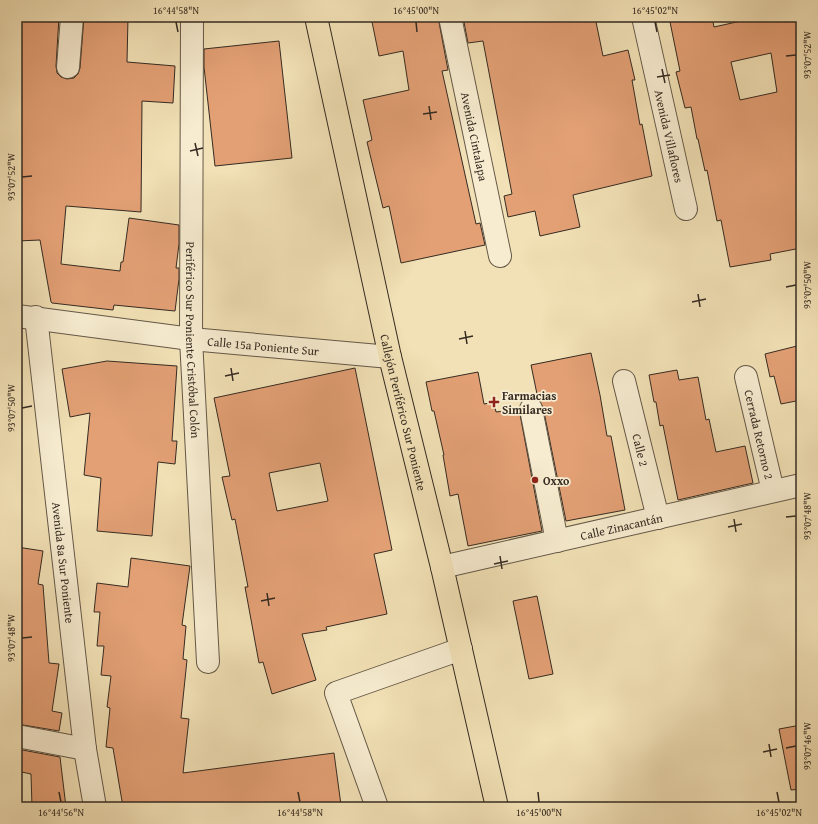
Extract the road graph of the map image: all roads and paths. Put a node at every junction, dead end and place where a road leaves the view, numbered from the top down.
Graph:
1 (72, 17) edge
2 (192, 17) edge
3 (316, 17) edge
4 (450, 17) edge
5 (643, 17) edge
6 (68, 67) dead end
7 (686, 209) dead end
8 (500, 256) dead end
9 (26, 317) edge
10 (191, 339) junction
11 (390, 357) junction
12 (746, 377) dead end
13 (624, 381) dead end
14 (531, 409) dead end
15 (801, 485) edge
16 (773, 491) junction
17 (658, 518) junction
18 (557, 541) junction
19 (442, 567) junction
20 (461, 648) junction
21 (208, 662) dead end
22 (17, 736) edge
23 (85, 749) junction
24 (95, 807) edge
25 (377, 807) edge
26 (498, 807) edge

1 - 6 street
2 - 10 street, Periférico Sur Poniente Cristóbal Colón
3 - 11 main road, Callejón Periférico Sur Poniente
4 - 8 street, Avenida Cintalapa
5 - 7 street, Avenida Villaflores
9 - 10 street, Calle 15a Poniente Sur
9 - 23 street, Avenida 8a Sur Poniente
10 - 11 street, Calle 15a Poniente Sur
10 - 21 street, Periférico Sur Poniente Cristóbal Colón
11 - 19 main road, Callejón Periférico Sur Poniente
12 - 16 street, Cerrada Retorno 2
13 - 17 street, Calle 2
14 - 18 street
15 - 16 street, Calle Zinacantán
16 - 17 street, Calle Zinacantán
17 - 18 street, Calle Zinacantán
18 - 19 street, Calle Zinacantán
19 - 20 main road, Callejón Periférico Sur Poniente
20 - 25 street
20 - 26 main road, Callejón Periférico Sur Poniente
22 - 23 street
23 - 24 street, Avenida 8a Sur Poniente

